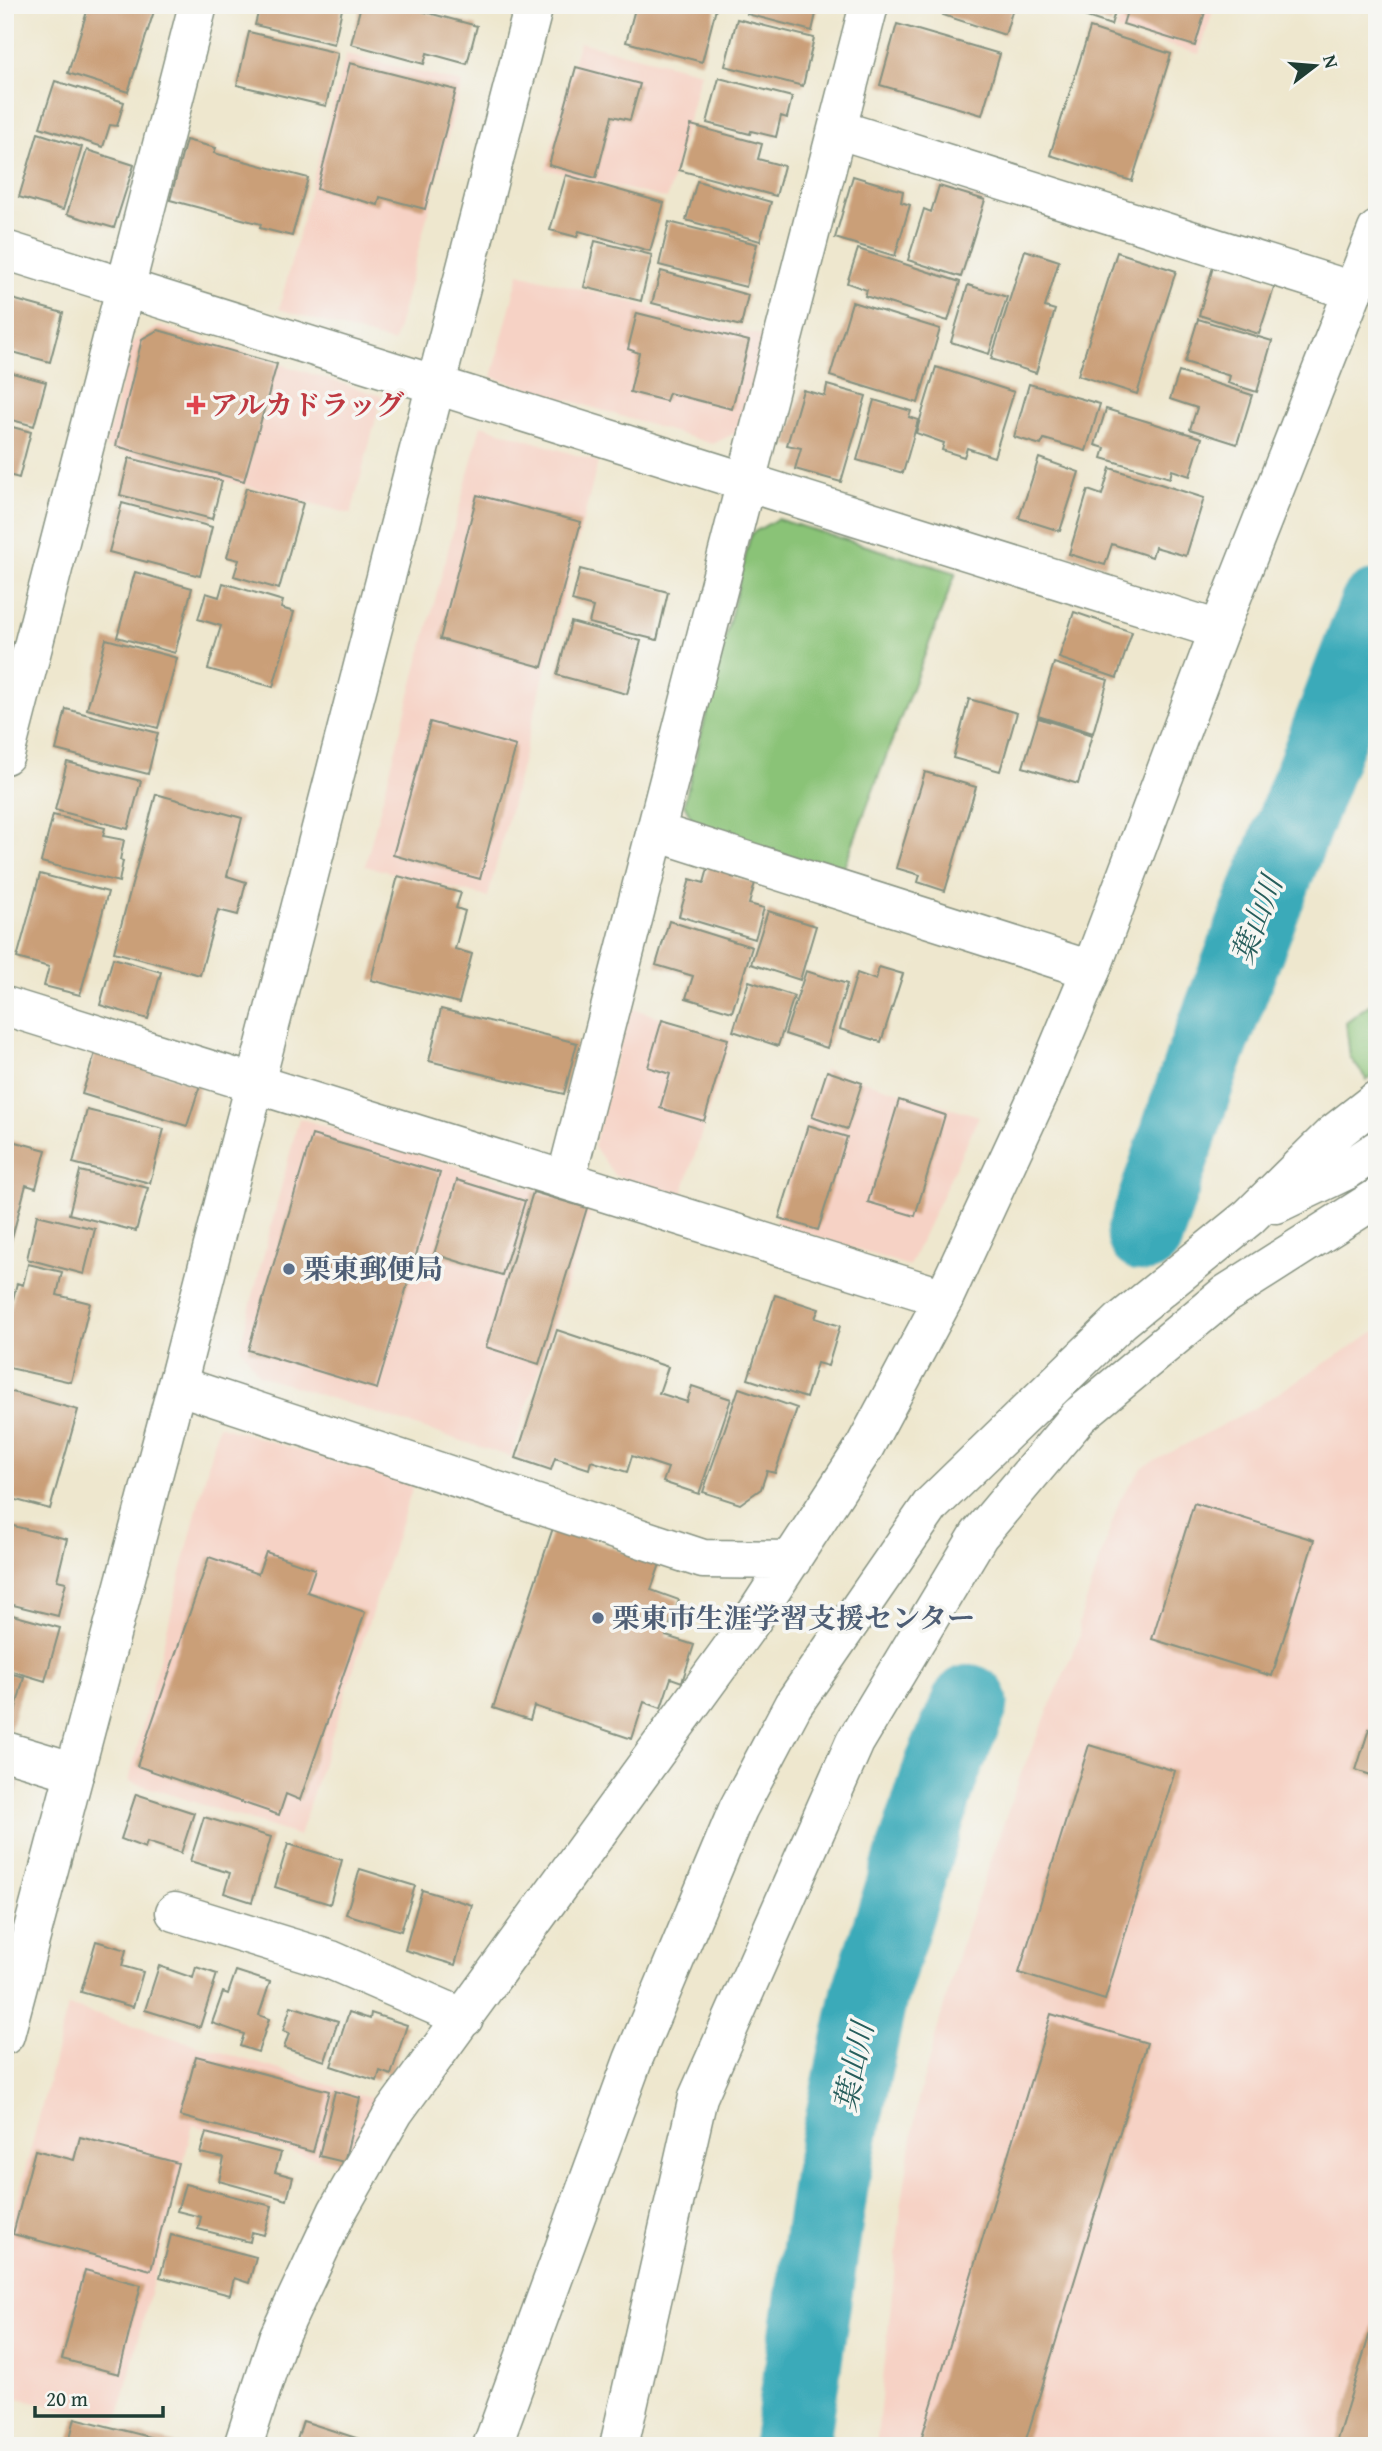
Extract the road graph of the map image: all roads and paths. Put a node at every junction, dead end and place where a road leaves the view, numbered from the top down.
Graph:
1 (198, 5) edge
2 (534, 5) edge
3 (869, 5) edge
4 (837, 129) junction
5 (1377, 230) edge
6 (5, 250) edge
7 (125, 287) junction
8 (1353, 291) junction
9 (437, 384) junction
10 (747, 481) junction
11 (1219, 631) junction
12 (5, 755) edge
13 (656, 832) junction
14 (1091, 970) junction
15 (5, 1006) edge
16 (256, 1082) junction
17 (1377, 1100) edge
18 (1377, 1150) edge
19 (566, 1179) junction
20 (1377, 1198) edge
21 (1249, 1217) junction
22 (944, 1298) junction
23 (177, 1385) junction
24 (792, 1560) junction
25 (5, 1751) edge
26 (75, 1772) junction
27 (175, 1912) dead end
28 (464, 2018) junction
29 (5, 2035) edge
30 (243, 2446) edge
31 (492, 2446) edge
32 (619, 2446) edge

1 - 7 main road
2 - 9 main road
3 - 4 main road
4 - 8 main road
4 - 10 main road
5 - 8 main road
6 - 7 main road
7 - 9 main road
7 - 12 main road
8 - 11 main road
9 - 10 main road
9 - 16 main road
10 - 11 main road
10 - 13 main road
11 - 14 main road
13 - 14 main road
13 - 19 main road
14 - 22 main road
15 - 16 main road
16 - 19 main road
16 - 23 main road
17 - 21 main road
18 - 21 main road
19 - 22 main road
20 - 32 main road
21 - 31 main road
22 - 24 main road
23 - 24 main road
23 - 26 main road
24 - 28 main road
25 - 26 main road
26 - 29 main road
27 - 28 main road
28 - 30 main road

